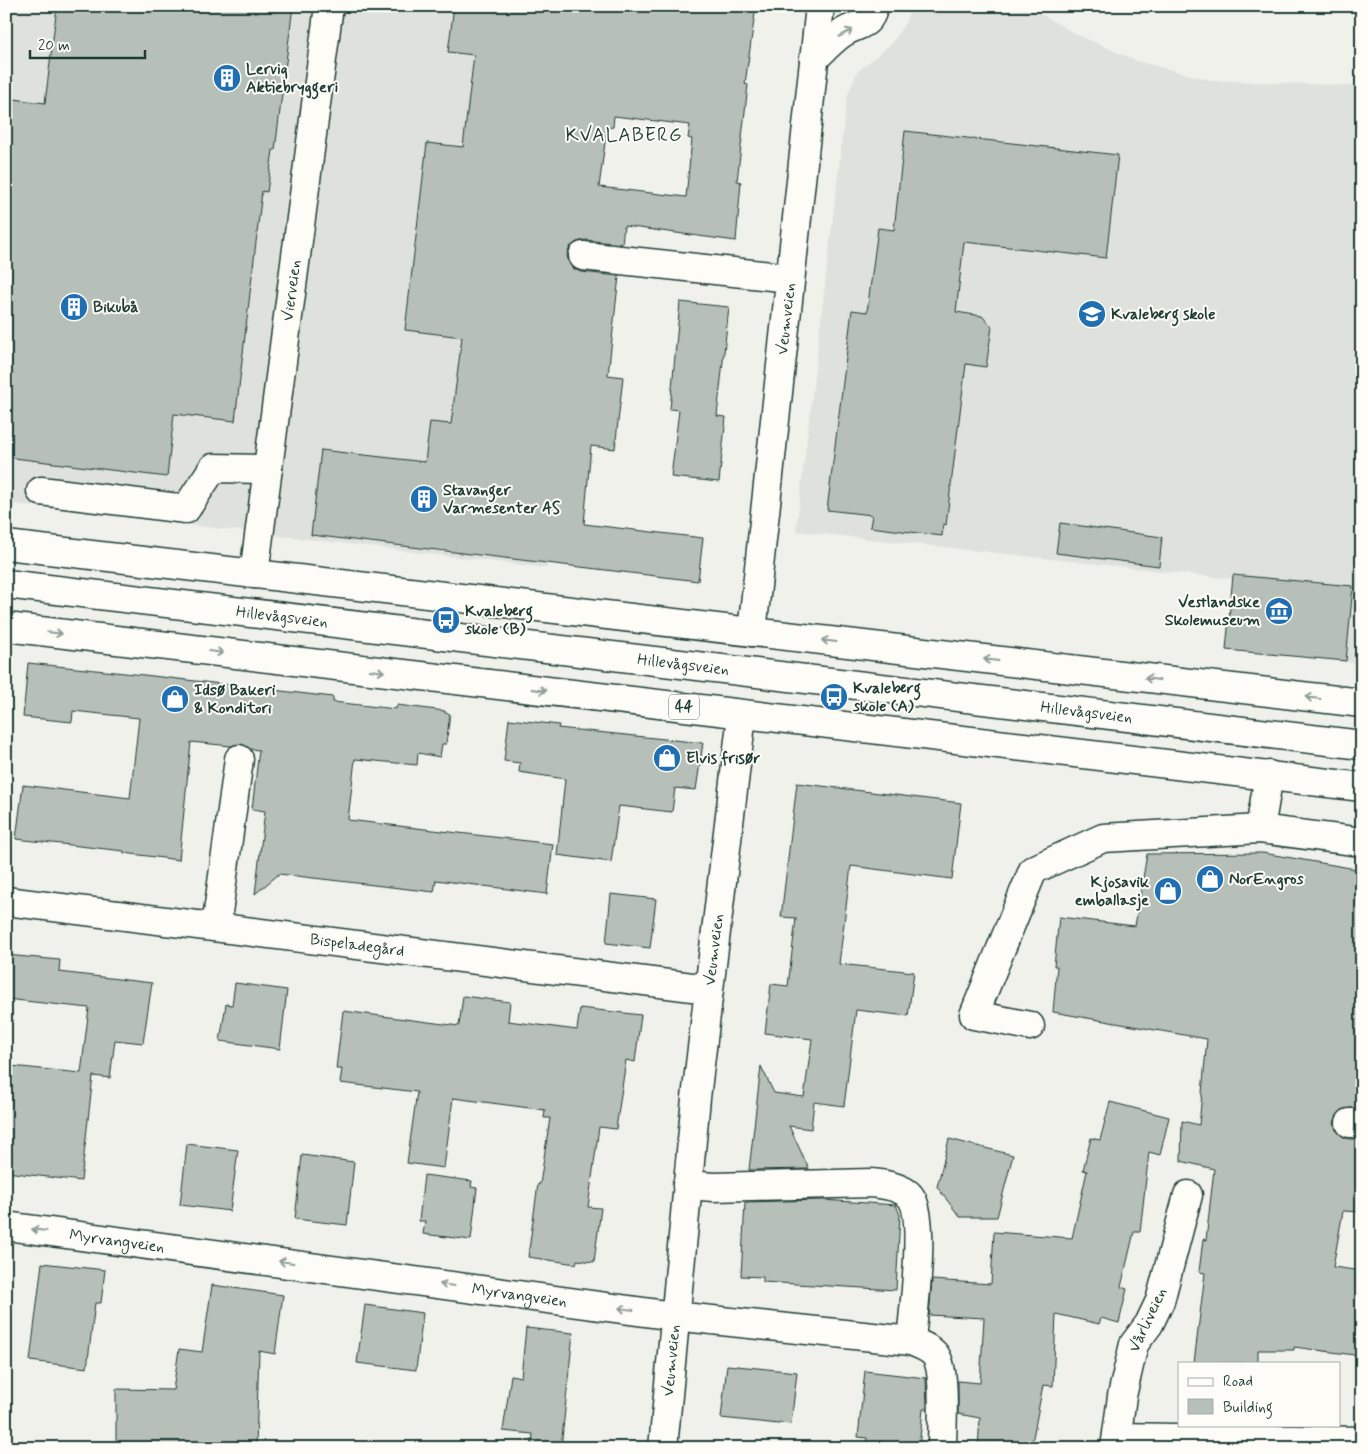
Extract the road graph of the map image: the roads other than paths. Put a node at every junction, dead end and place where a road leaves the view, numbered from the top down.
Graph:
1 (329, 6) edge
2 (820, 6) edge
3 (874, 6) edge
4 (814, 59) junction
5 (583, 256) dead end
6 (790, 278) junction
7 (268, 469) junction
8 (42, 491) dead end
9 (6, 544) edge
10 (254, 574) junction
11 (6, 584) edge
12 (6, 627) edge
13 (752, 632) junction
14 (1362, 704) edge
15 (742, 714) junction
16 (1362, 745) edge
17 (240, 759) dead end
18 (1269, 775) junction
19 (1362, 787) edge
20 (1260, 829) junction
21 (1362, 842) edge
22 (6, 901) edge
23 (216, 927) junction
24 (708, 989) junction
25 (1030, 1026) dead end
26 (687, 1185) junction
27 (1188, 1195) dead end
28 (6, 1226) edge
29 (674, 1316) junction
30 (911, 1341) junction
31 (1362, 1441) edge
32 (1116, 1442) edge
33 (663, 1448) edge
34 (942, 1448) edge

1 - 7 street, Vierveien
2 - 4 street, Veumveien
4 -> 3 street
4 - 6 street, Veumveien
5 - 6 street
6 - 13 street, Veumveien
7 - 8 street
7 - 10 street, Vierveien
9 - 10 street
10 - 13 street
11 - 16 street, Hillevågsveien
12 -> 15 street, 44
14 -> 13 street
15 - 18 street, 44
15 - 24 street, Veumveien
17 - 23 street
18 - 19 street, 44
18 - 20 street
20 - 21 street
20 - 25 street
22 - 23 street, Bispeladegård
23 - 24 street, Bispeladegård
24 - 26 street, Veumveien
26 - 29 street, Veumveien
26 - 30 street
27 - 32 street, Vårliveien
29 -> 28 street, Myrvangveien
29 - 30 street, Myrvangveien
29 - 33 street, Veumveien
30 - 34 street, Myrvangveien
31 - 32 street

